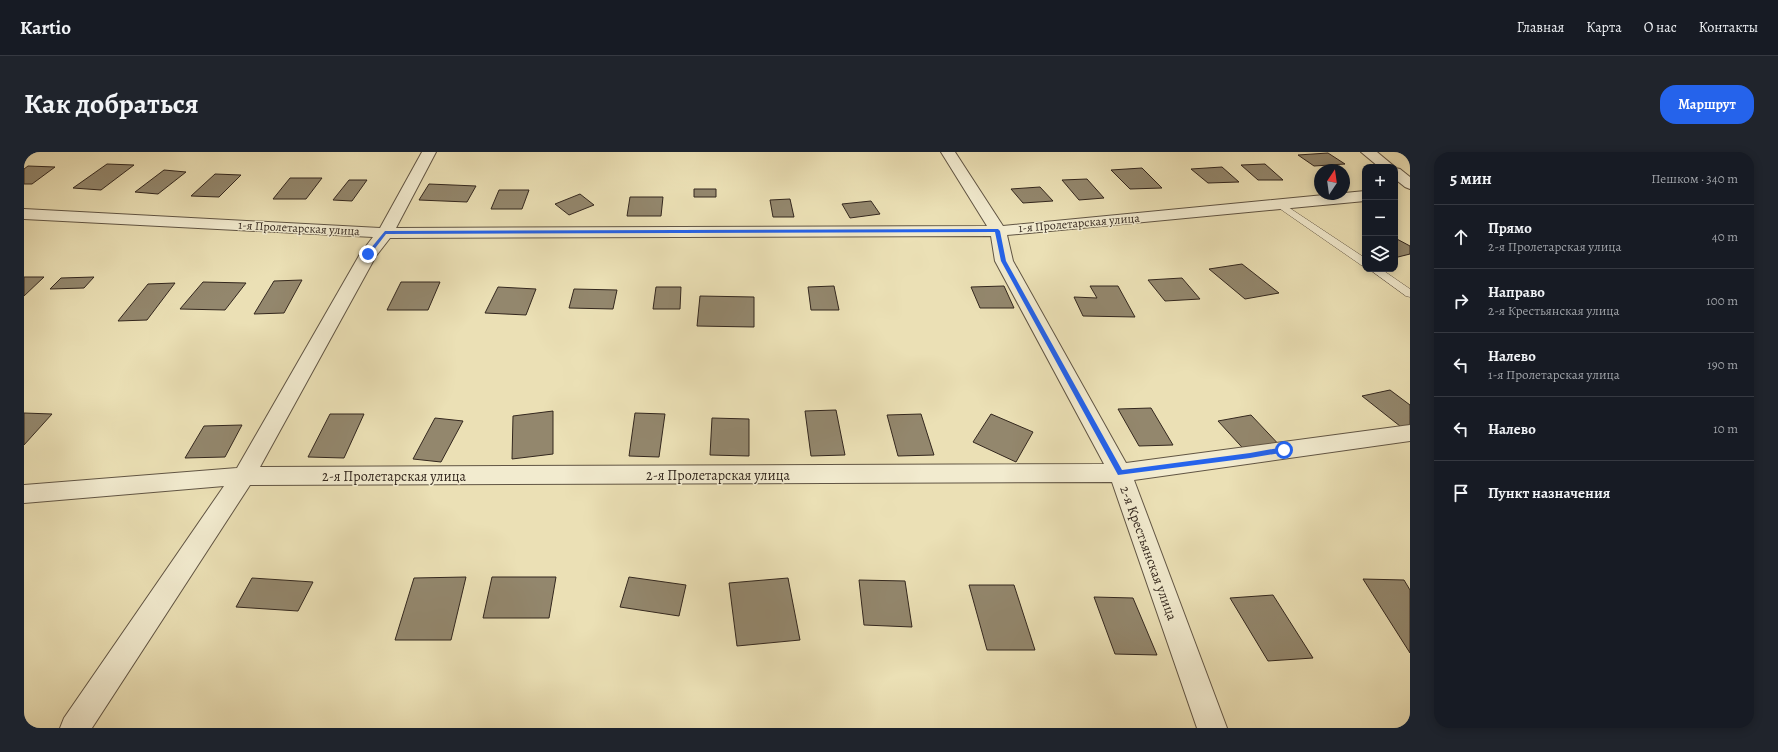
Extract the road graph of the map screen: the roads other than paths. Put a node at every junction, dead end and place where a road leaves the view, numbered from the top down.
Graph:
1 (429, 152) edge
2 (948, 152) edge
3 (1368, 152) edge
4 (1384, 164) edge
5 (1398, 174) edge
6 (1410, 184) edge
7 (1410, 192) edge
8 (1398, 193) edge
9 (1362, 196) edge
10 (1279, 204) junction
11 (24, 214) edge
12 (998, 231) junction
13 (385, 233) junction
14 (1362, 261) edge
15 (1378, 272) edge
16 (1410, 294) edge
17 (1410, 433) edge
18 (1120, 473) junction
19 (244, 476) junction
20 (24, 494) edge
21 (75, 728) edge
22 (1212, 728) edge

1 - 13 street
2 - 12 street, 2-я Крестьянская улица
3 - 4 street
5 - 6 street
7 - 8 street
9 - 10 street, 1-я Пролетарская улица
10 - 12 street, 1-я Пролетарская улица
10 - 14 lane
11 - 13 street, 1-я Пролетарская улица
12 - 13 street, 1-я Пролетарская улица
12 - 18 street, 2-я Крестьянская улица
13 - 19 street
15 - 16 lane
17 - 18 street, 2-я Пролетарская улица
18 - 19 street, 2-я Пролетарская улица
18 - 22 street, 2-я Крестьянская улица
19 - 20 street, 2-я Пролетарская улица
19 - 21 street

